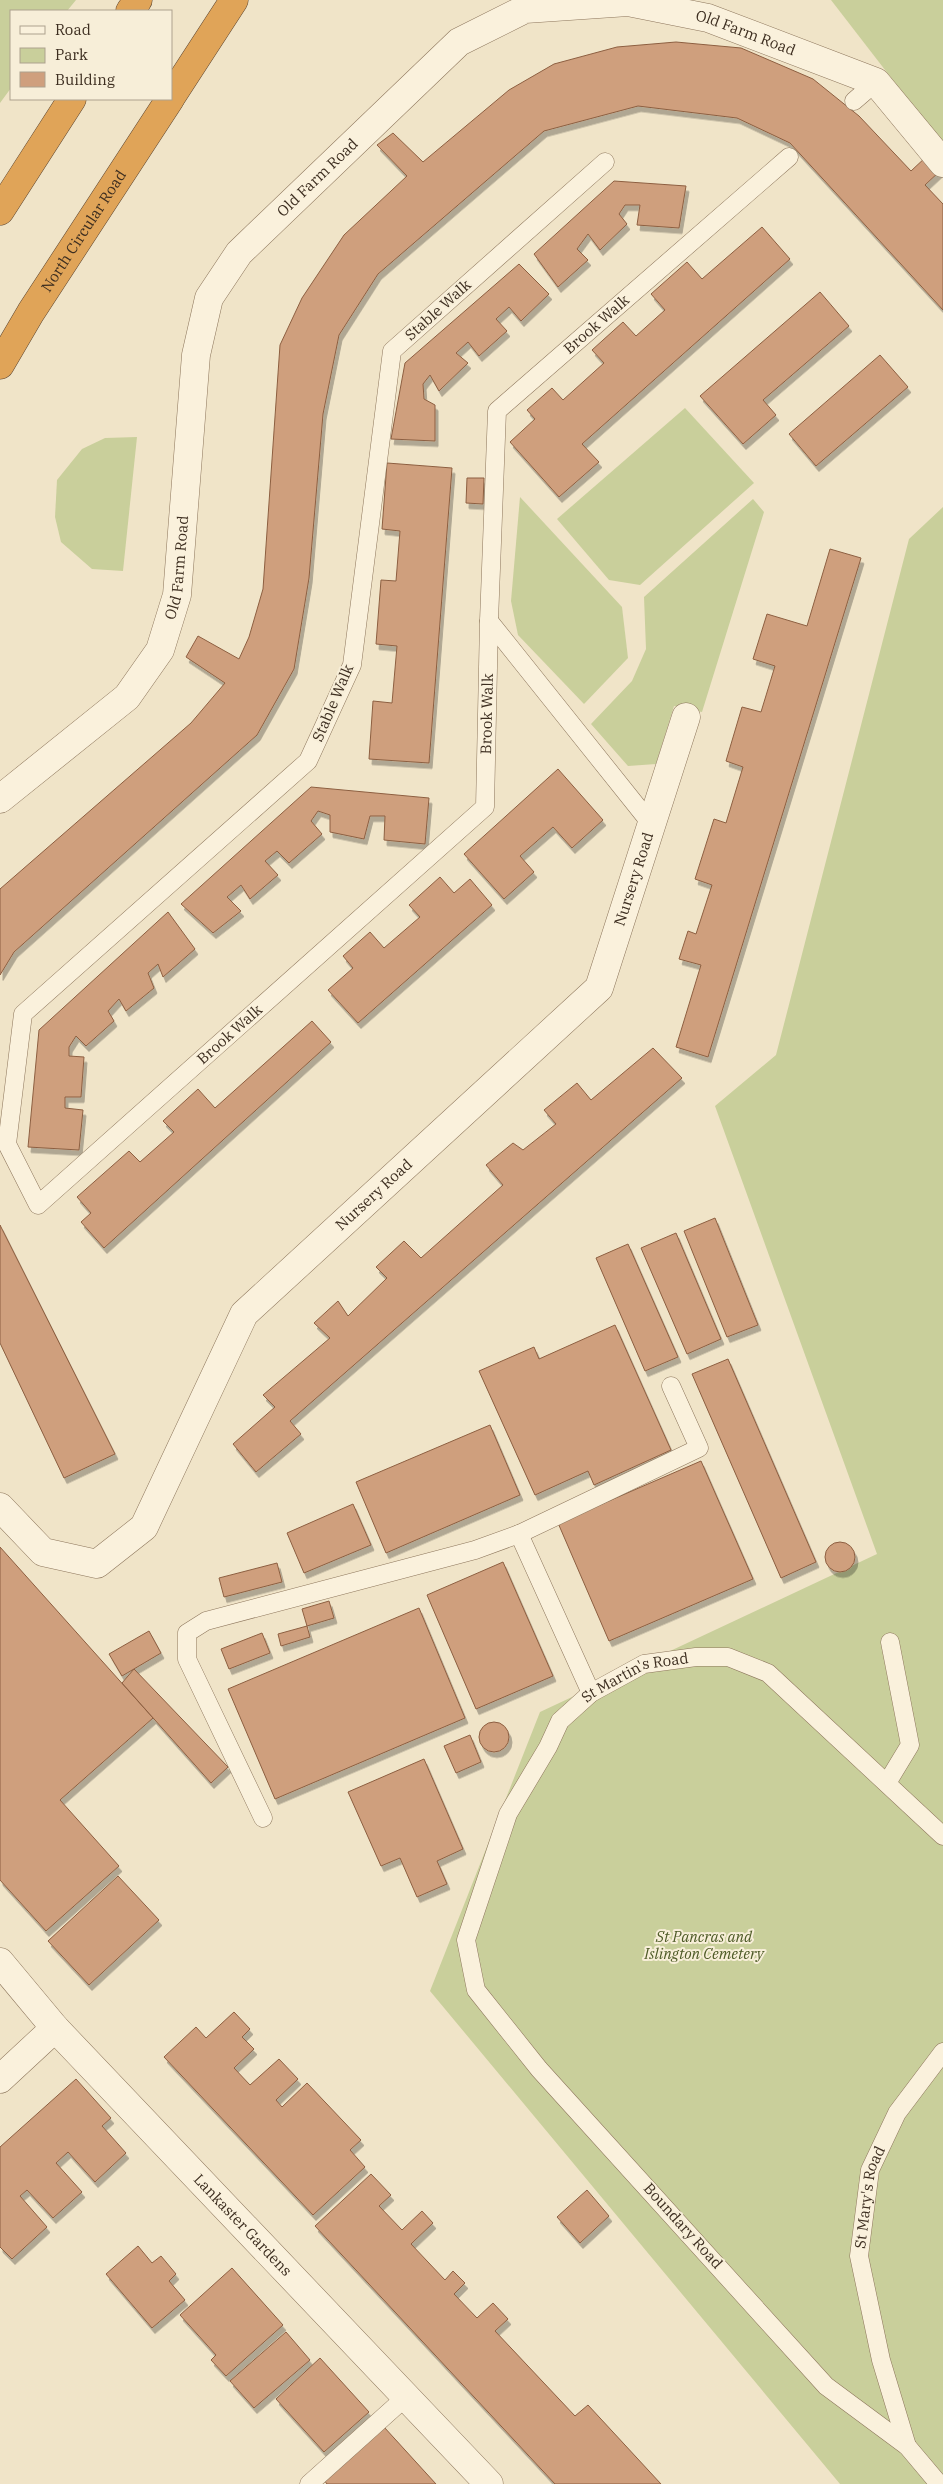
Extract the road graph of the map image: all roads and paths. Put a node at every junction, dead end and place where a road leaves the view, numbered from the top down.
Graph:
1 (234, 0) edge
2 (876, 82) junction
3 (172, 96) edge
4 (71, 100) edge
5 (170, 100) edge
6 (854, 101) dead end
7 (790, 157) dead end
8 (605, 162) dead end
9 (943, 163) edge
10 (0, 211) edge
11 (0, 365) edge
12 (489, 621) junction
13 (686, 717) dead end
14 (0, 799) edge
15 (652, 825) junction
16 (38, 1204) joint
17 (671, 1386) dead end
18 (0, 1507) edge
19 (519, 1534) junction
20 (890, 1642) dead end
21 (591, 1693) junction
22 (887, 1783) junction
23 (263, 1818) dead end
24 (943, 1836) edge
25 (0, 1962) edge
26 (476, 1990) joint
27 (55, 2028) junction
28 (943, 2052) edge
29 (0, 2079) edge
30 (407, 2396) junction
31 (907, 2446) junction
32 (309, 2484) edge
33 (489, 2484) edge
34 (939, 2484) edge

1 - 3 highway, North Circular Road
2 - 6 lane
2 - 9 street, Old Farm Road
2 - 14 street, Old Farm Road
4 - 10 highway
5 - 11 highway, North Circular Road
7 - 12 lane, Brook Walk
8 - 16 lane, Stable Walk
12 - 15 lane
12 - 16 lane, Brook Walk
13 - 15 street, Nursery Road
15 - 18 street, Nursery Road
17 - 19 lane
19 - 21 lane
19 - 23 lane
20 - 22 lane
21 - 22 lane, St Martin's Road
21 - 26 lane, St Martin's Road
22 - 24 lane, St Martin's Road
25 - 27 street, Lankaster Gardens
26 - 31 lane, Boundary Road
27 - 29 street
27 - 30 street, Lankaster Gardens
28 - 31 lane, St Mary's Road
30 - 32 lane
30 - 33 street, Lankaster Gardens
31 - 34 lane

